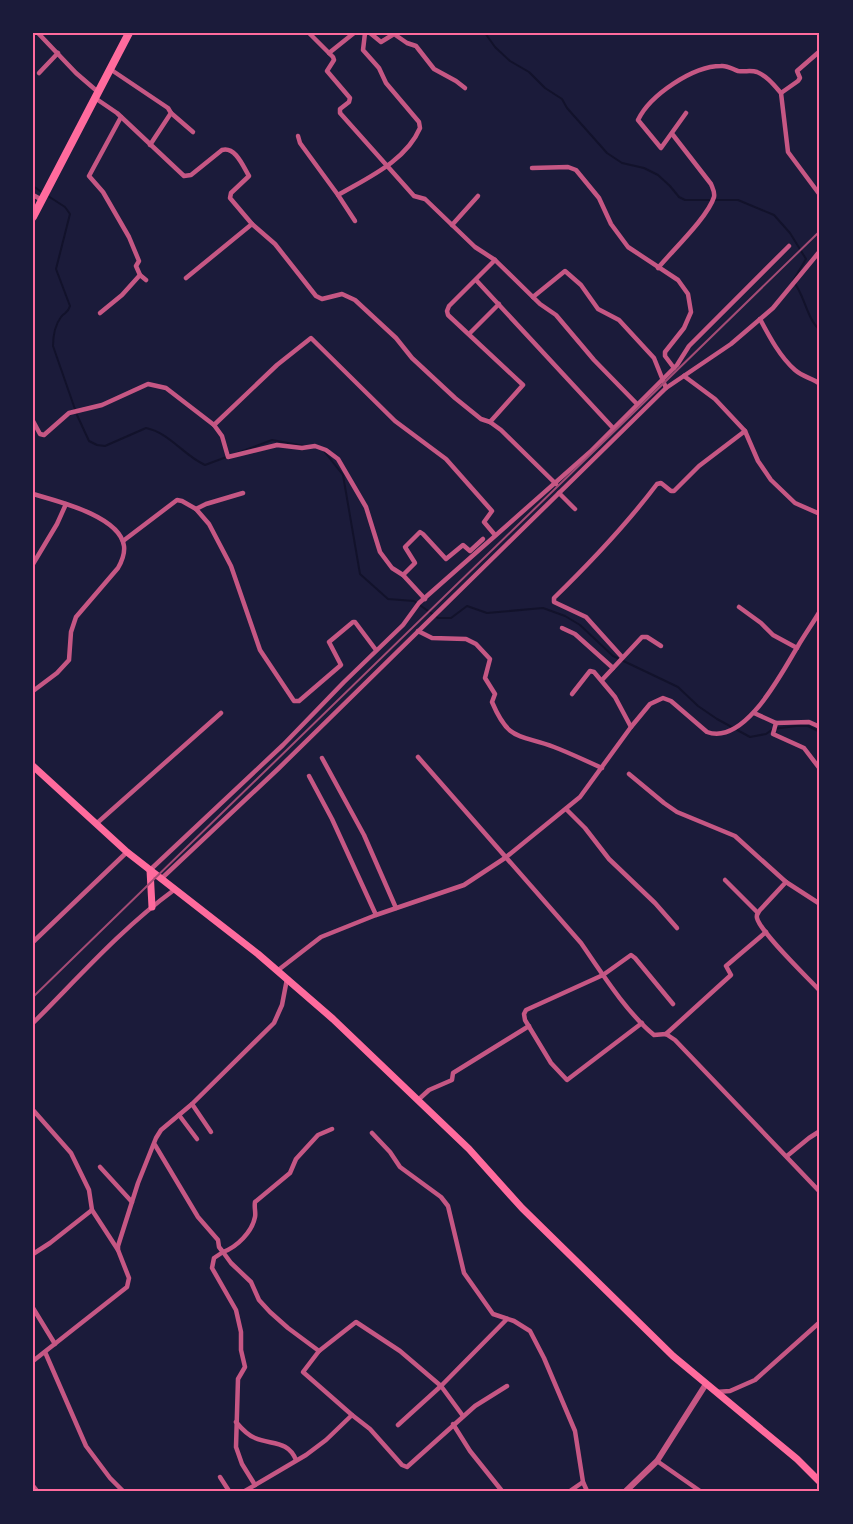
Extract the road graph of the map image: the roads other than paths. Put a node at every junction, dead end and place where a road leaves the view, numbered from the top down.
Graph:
1 (38, 33) edge
2 (129, 33) edge
3 (309, 33) edge
4 (354, 33) edge
5 (365, 33) edge
6 (370, 33) edge
7 (820, 51) edge
8 (58, 53) junction
9 (329, 53) junction
10 (110, 69) junction
11 (39, 73) dead end
12 (465, 88) dead end
13 (781, 93) junction
14 (97, 95) junction
15 (171, 113) junction
16 (686, 113) dead end
17 (121, 117) junction
18 (193, 132) dead end
19 (672, 135) junction
20 (298, 136) dead end
21 (150, 145) junction
22 (386, 166) junction
23 (532, 168) dead end
24 (33, 195) edge
25 (338, 195) junction
26 (820, 195) edge
27 (478, 196) dead end
28 (42, 200) junction
29 (33, 217) edge
30 (355, 221) dead end
31 (252, 224) junction
32 (452, 225) junction
33 (789, 246) dead end
34 (820, 251) edge
35 (495, 260) junction
36 (658, 268) junction
37 (140, 275) junction
38 (186, 278) dead end
39 (146, 280) dead end
40 (476, 280) junction
41 (533, 297) junction
42 (499, 304) junction
43 (100, 313) dead end
44 (760, 319) junction
45 (469, 334) junction
46 (674, 368) junction
47 (684, 376) junction
48 (664, 384) junction
49 (820, 384) edge
50 (637, 404) junction
51 (33, 421) edge
52 (490, 422) junction
53 (214, 425) junction
54 (613, 428) junction
55 (745, 431) junction
56 (556, 484) junction
57 (243, 493) dead end
58 (559, 493) junction
59 (33, 494) edge
60 (66, 504) junction
61 (196, 509) junction
62 (575, 509) dead end
63 (820, 514) edge
64 (495, 535) junction
65 (483, 539) dead end
66 (123, 541) junction
67 (33, 564) edge
68 (403, 575) junction
69 (425, 599) junction
70 (739, 607) dead end
71 (820, 611) edge
72 (562, 628) dead end
73 (418, 631) junction
74 (661, 646) dead end
75 (797, 648) junction
76 (376, 650) junction
77 (621, 657) junction
78 (614, 666) junction
79 (324, 680) junction
80 (602, 680) junction
81 (335, 690) junction
82 (33, 691) edge
83 (572, 694) dead end
84 (221, 713) dead end
85 (754, 713) junction
86 (776, 724) junction
87 (631, 727) junction
88 (820, 727) edge
89 (418, 757) dead end
90 (322, 758) dead end
91 (33, 766) edge
92 (602, 768) junction
93 (820, 769) edge
94 (629, 774) dead end
95 (309, 776) dead end
96 (566, 809) junction
97 (96, 824) junction
98 (127, 852) junction
99 (505, 858) junction
100 (150, 870) junction
101 (161, 879) junction
102 (725, 880) dead end
103 (786, 882) junction
104 (174, 890) junction
105 (820, 904) edge
106 (152, 907) junction
107 (396, 908) junction
108 (758, 913) junction
109 (376, 915) junction
110 (677, 928) dead end
111 (766, 932) junction
112 (33, 942) edge
113 (277, 971) junction
114 (603, 975) junction
115 (287, 980) junction
116 (820, 991) edge
117 (673, 1004) dead end
118 (33, 1023) edge
119 (642, 1023) junction
120 (530, 1026) junction
121 (666, 1034) junction
122 (418, 1100) junction
123 (192, 1104) junction
124 (33, 1110) edge
125 (179, 1115) junction
126 (332, 1129) dead end
127 (820, 1131) edge
128 (211, 1132) dead end
129 (372, 1133) dead end
130 (197, 1139) dead end
131 (154, 1144) junction
132 (787, 1156) junction
133 (100, 1167) dead end
134 (820, 1192) edge
135 (132, 1202) junction
136 (92, 1210) junction
137 (118, 1250) junction
138 (223, 1252) junction
139 (33, 1254) edge
140 (33, 1308) edge
141 (507, 1319) junction
142 (820, 1322) edge
143 (56, 1344) junction
144 (319, 1351) junction
145 (45, 1352) junction
146 (33, 1362) edge
147 (706, 1384) junction
148 (441, 1386) junction
149 (507, 1386) dead end
150 (716, 1392) junction
151 (352, 1415) junction
152 (463, 1416) junction
153 (236, 1422) junction
154 (453, 1424) junction
155 (398, 1425) dead end
156 (296, 1460) junction
157 (657, 1461) junction
158 (220, 1477) dead end
159 (583, 1482) junction
160 (820, 1482) edge
161 (255, 1485) junction
162 (33, 1486) edge
163 (37, 1491) edge
164 (123, 1491) edge
165 (229, 1491) edge
166 (245, 1491) edge
167 (502, 1491) edge
168 (570, 1491) edge
169 (587, 1491) edge
170 (626, 1491) edge
171 (700, 1491) edge

1 - 8 street
2 - 10 highway
3 - 9 street
4 - 9 street
5 - 22 street
6 - 12 street
7 - 13 street
8 - 11 street
8 - 14 street
9 - 22 street
10 - 14 highway
10 - 15 street
13 - 19 street
13 - 26 street
14 - 17 street
14 - 28 highway
15 - 18 street
15 - 21 street
16 - 19 street
17 - 21 street
17 - 37 street
19 - 36 street
20 - 25 street
21 - 31 street
22 - 25 street
22 - 32 street
23 - 36 street
24 - 28 street
25 - 30 street
27 - 32 street
28 - 29 highway
31 - 38 street
31 - 52 street
32 - 35 street
33 - 46 street
34 - 44 street
35 - 40 street
35 - 41 street
36 - 46 street
37 - 39 street
37 - 43 street
40 - 42 street
40 - 45 street
41 - 48 street
41 - 50 street
42 - 45 street
42 - 54 street
44 - 47 street
44 - 49 street
45 - 52 street
46 - 48 street
47 - 48 street
47 - 55 street
48 - 50 street
48 - 58 street
50 - 54 street
51 - 53 street
52 - 56 street
53 - 64 street
53 - 68 street
54 - 56 street
55 - 63 street
55 - 77 street
56 - 64 street
57 - 61 street
58 - 62 street
58 - 73 street
59 - 60 street
60 - 66 street
60 - 67 street
61 - 66 street
61 - 79 street
64 - 69 street
65 - 68 street
66 - 82 street
68 - 69 street
69 - 76 street
70 - 75 street
71 - 75 street
72 - 78 street
73 - 92 street
73 - 101 street
74 - 77 street
75 - 85 street
76 - 79 street
76 - 81 street
77 - 78 street
78 - 80 street
79 - 81 street
80 - 83 street
80 - 87 street
81 - 100 street
84 - 97 street
85 - 86 street
85 - 87 street
86 - 88 street
86 - 93 street
87 - 92 street
89 - 99 street
90 - 107 street
91 - 97 main road
92 - 96 street
94 - 103 street
95 - 109 street
96 - 99 street
96 - 110 street
97 - 98 main road
98 - 100 main road
98 - 112 street
99 - 107 street
99 - 114 street
100 - 101 main road
100 - 106 main road
101 - 104 main road
102 - 108 street
103 - 105 street
103 - 108 street
104 - 106 street
104 - 113 main road
106 - 118 street
107 - 109 street
108 - 111 street
109 - 113 street
111 - 116 street
111 - 121 street
113 - 115 main road
114 - 117 street
114 - 119 street
114 - 120 street
115 - 122 main road
115 - 123 street
119 - 120 street
119 - 121 street
120 - 122 street
121 - 132 street
122 - 147 main road
123 - 125 street
123 - 128 street
124 - 136 street
125 - 130 street
125 - 131 street
126 - 138 street
127 - 132 street
129 - 141 street
131 - 135 street
131 - 138 street
132 - 134 street
133 - 135 street
135 - 137 street
136 - 137 street
136 - 139 street
137 - 143 street
138 - 144 street
138 - 153 street
140 - 143 street
141 - 148 street
141 - 159 street
142 - 150 street
143 - 145 street
144 - 148 street
144 - 151 street
145 - 146 street
145 - 164 street
147 - 150 main road
147 - 157 street
148 - 152 street
148 - 155 street
149 - 152 street
150 - 160 main road
151 - 154 street
151 - 156 street
152 - 154 street
153 - 156 street
153 - 161 street
154 - 167 street
156 - 161 street
157 - 170 street
157 - 171 street
158 - 165 street
159 - 168 street
159 - 169 street
161 - 166 street
162 - 163 street

